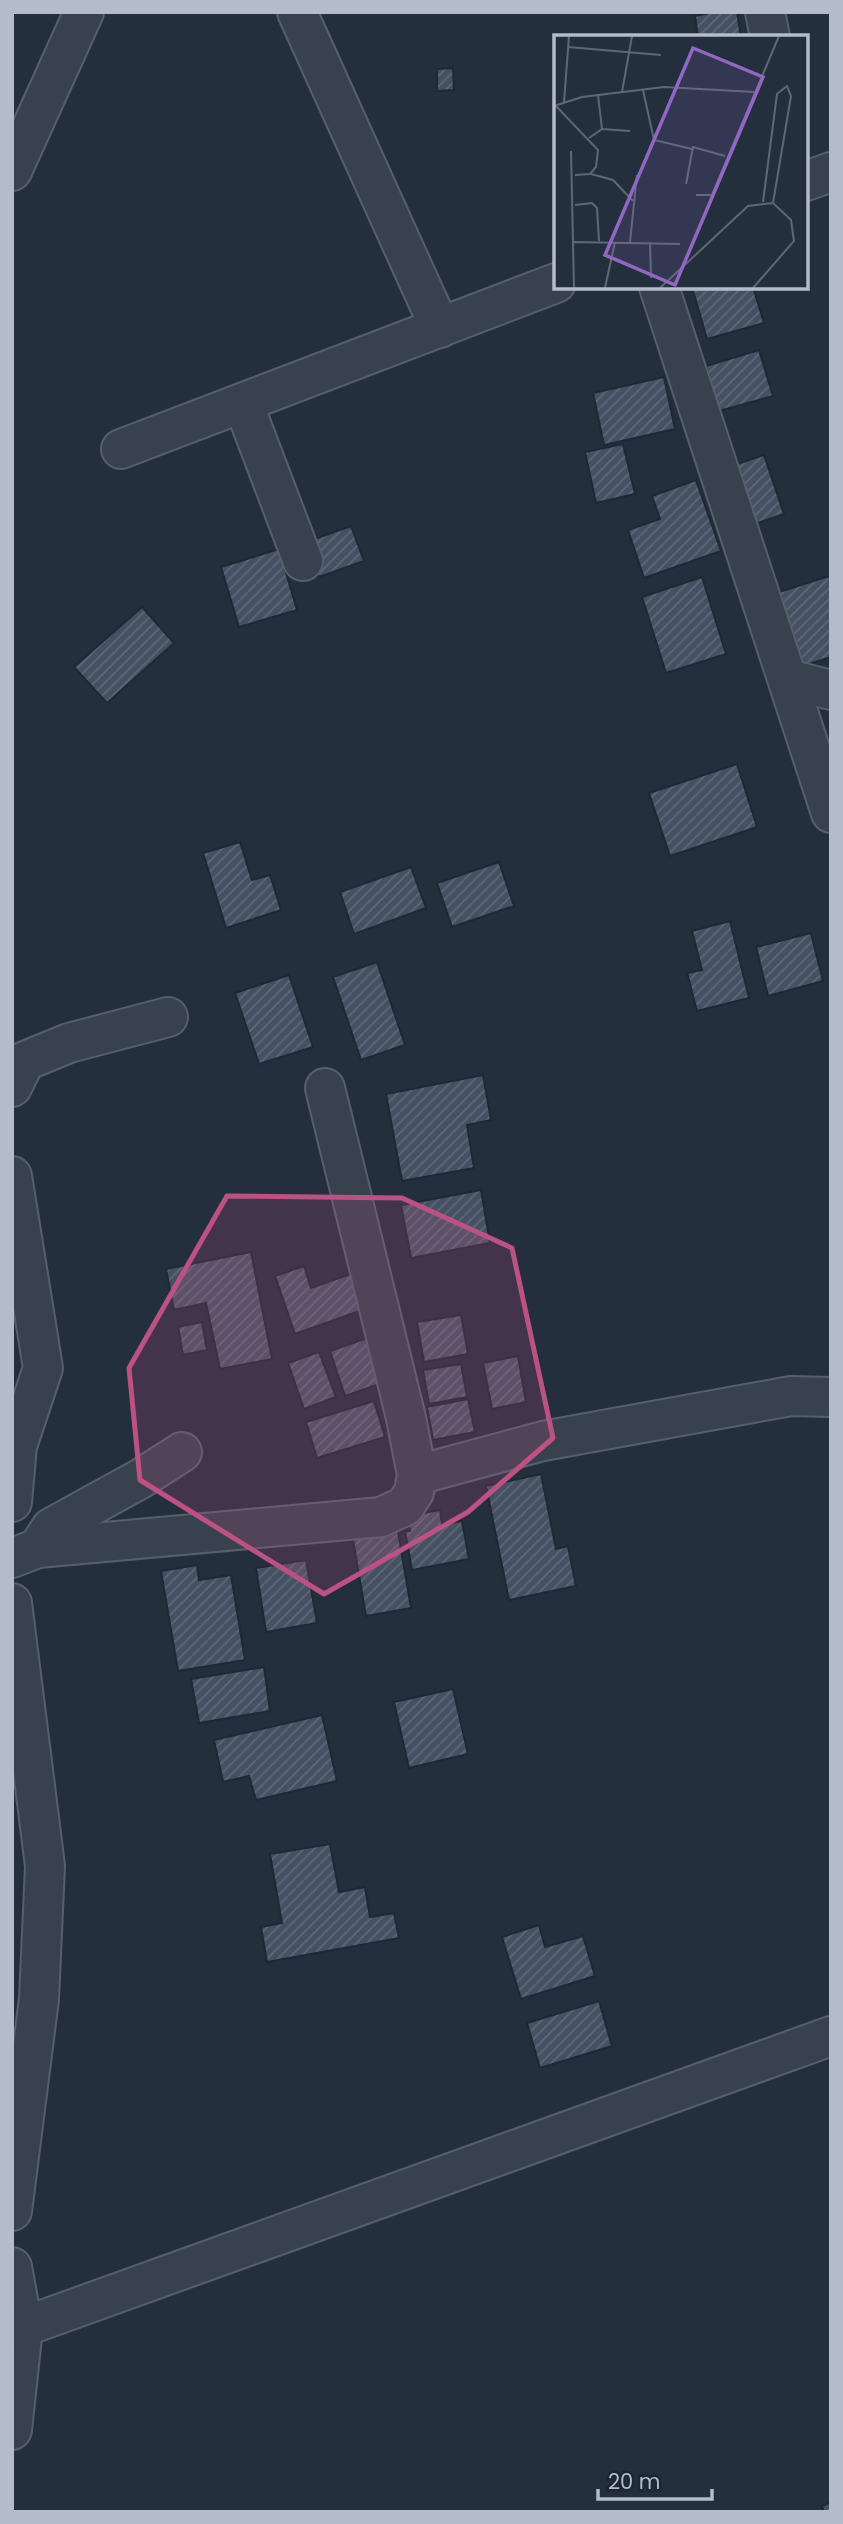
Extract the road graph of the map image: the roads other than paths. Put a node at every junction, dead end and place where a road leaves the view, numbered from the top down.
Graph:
1 (84, 12) edge
2 (297, 12) edge
3 (765, 12) edge
4 (770, 35) edge
5 (12, 171) edge
6 (831, 172) edge
7 (808, 180) edge
8 (554, 284) edge
9 (660, 289) edge
10 (440, 328) junction
11 (243, 403) junction
12 (121, 449) dead end
13 (303, 561) dead end
14 (788, 679) junction
15 (831, 690) edge
16 (831, 813) edge
17 (168, 1017) dead end
18 (12, 1087) edge
19 (325, 1088) dead end
20 (12, 1176) edge
21 (831, 1397) edge
22 (182, 1452) dead end
23 (417, 1475) junction
24 (12, 1502) edge
25 (25, 1553) edge
26 (12, 1603) edge
27 (831, 2036) edge
28 (12, 2211) edge
29 (12, 2267) edge
30 (23, 2327) junction
31 (12, 2430) edge

1 - 5 street
2 - 10 street
3 - 4 street
6 - 7 street
8 - 10 street
9 - 14 street
10 - 11 street
11 - 12 street
11 - 13 street
14 - 15 street
14 - 16 street
17 - 18 street
19 - 23 street
20 - 24 street
21 - 23 street
22 - 25 street
23 - 25 street
26 - 28 street
27 - 30 street
29 - 30 street
30 - 31 street

